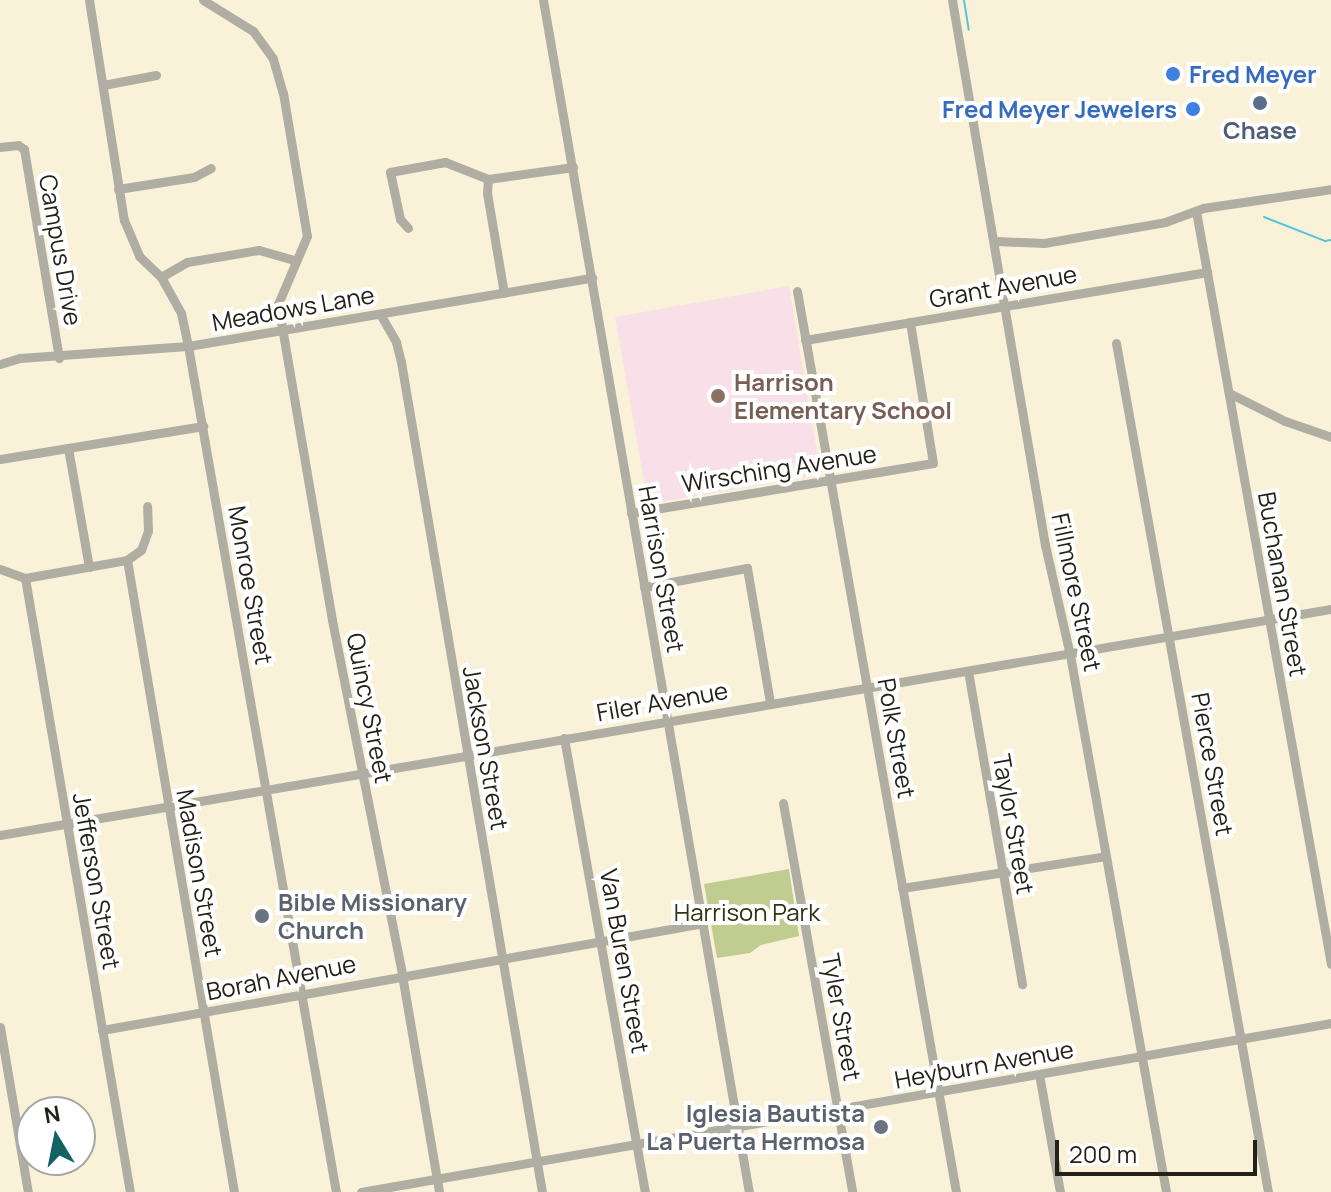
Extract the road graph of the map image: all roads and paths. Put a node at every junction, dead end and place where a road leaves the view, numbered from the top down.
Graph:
1 (89, 0) edge
2 (203, 0) edge
3 (543, 0) edge
4 (952, 0) edge
5 (156, 75) dead end
6 (103, 85) junction
7 (0, 147) edge
8 (573, 167) junction
9 (211, 168) dead end
10 (488, 179) junction
11 (118, 189) junction
12 (1331, 189) edge
13 (1196, 211) junction
14 (408, 228) dead end
15 (996, 241) junction
16 (139, 256) junction
17 (294, 260) junction
18 (129, 263) dead end
19 (1207, 272) junction
20 (161, 277) junction
21 (592, 278) junction
22 (797, 291) dead end
23 (504, 293) junction
24 (1006, 305) junction
25 (380, 314) junction
26 (910, 322) junction
27 (282, 331) junction
28 (805, 340) junction
29 (1116, 343) dead end
30 (188, 346) junction
31 (59, 358) junction
32 (0, 364) edge
33 (1229, 393) junction
34 (203, 426) junction
35 (1331, 437) edge
36 (68, 448) junction
37 (0, 459) edge
38 (832, 480) junction
39 (147, 506) dead end
40 (631, 513) junction
41 (127, 560) junction
42 (89, 567) junction
43 (0, 569) edge
44 (25, 578) junction
45 (644, 587) junction
46 (1331, 609) edge
47 (1269, 619) junction
48 (1170, 636) junction
49 (1070, 655) junction
50 (968, 671) junction
51 (868, 688) junction
52 (770, 703) junction
53 (668, 720) junction
54 (564, 738) junction
55 (468, 755) junction
56 (363, 773) junction
57 (267, 789) junction
58 (783, 803) dead end
59 (168, 806) junction
60 (68, 824) junction
61 (0, 835) edge
62 (1106, 856) junction
63 (1002, 873) junction
64 (902, 888) junction
65 (704, 923) junction
66 (601, 940) junction
67 (501, 957) junction
68 (1331, 964) edge
69 (402, 975) junction
70 (1022, 984) dead end
71 (302, 994) junction
72 (203, 1013) junction
73 (1331, 1023) edge
74 (0, 1027) edge
75 (102, 1030) junction
76 (1242, 1040) junction
77 (1141, 1057) junction
78 (1039, 1074) junction
79 (938, 1092) junction
80 (838, 1110) junction
81 (737, 1126) junction
82 (637, 1145) junction
83 (536, 1161) junction
84 (437, 1178) junction
85 (28, 1192) edge
86 (130, 1192) edge
87 (234, 1192) edge
88 (336, 1192) edge
89 (361, 1192) edge
90 (439, 1192) edge
91 (542, 1192) edge
92 (645, 1192) edge
93 (749, 1192) edge
94 (852, 1192) edge
95 (956, 1192) edge
96 (1060, 1192) edge
97 (1166, 1192) edge
98 (1268, 1192) edge

1 - 6 street, Monroe Street
2 - 17 street, Quincy Street
3 - 8 street, Harrison Street
4 - 15 street, Fillmore Street
5 - 6 street
6 - 11 street, Monroe Street
7 - 31 street, Campus Drive
8 - 10 street
8 - 21 street, Harrison Street
9 - 11 street
10 - 14 street
10 - 23 street
11 - 16 street, Monroe Street
12 - 13 street
13 - 15 street
13 - 19 street, Buchanan Street
15 - 24 street, Fillmore Street
16 - 18 street
16 - 20 street, Monroe Street
17 - 20 street
17 - 27 street, Quincy Street
19 - 24 street, Grant Avenue
19 - 33 street, Buchanan Street
20 - 30 street, Monroe Street
21 - 23 street, Meadows Lane
21 - 40 street, Harrison Street
22 - 28 street, Polk Street
23 - 25 street, Meadows Lane
24 - 26 street, Grant Avenue
24 - 49 street, Fillmore Street
25 - 27 street, Meadows Lane
25 - 55 street, Jackson Street
26 - 28 street, Grant Avenue
26 - 38 street, Wirsching Avenue
27 - 30 street, Meadows Lane
27 - 56 street, Quincy Street
28 - 38 street, Polk Street
29 - 48 street, Pierce Street
30 - 31 street, Meadows Lane
30 - 34 street, Monroe Street
31 - 32 street, Meadows Lane
33 - 35 street
33 - 47 street, Buchanan Street
34 - 36 street
34 - 57 street, Monroe Street
36 - 37 street
36 - 42 street
38 - 40 street, Wirsching Avenue
38 - 51 street, Polk Street
39 - 41 street
40 - 45 street, Harrison Street
41 - 42 street
41 - 59 street, Madison Street
42 - 44 street
43 - 44 street
44 - 60 street, Jefferson Street
45 - 52 street
45 - 53 street, Harrison Street
46 - 47 street, Filer Avenue
47 - 48 street, Filer Avenue
47 - 68 street, Buchanan Street
48 - 49 street, Filer Avenue
48 - 76 street, Pierce Street
49 - 50 street, Filer Avenue
49 - 62 street, Fillmore Street
50 - 51 street, Filer Avenue
50 - 63 street, Taylor Street
51 - 52 street, Filer Avenue
51 - 64 street, Polk Street
52 - 53 street, Filer Avenue
53 - 54 street, Filer Avenue
53 - 65 street, Harrison Street
54 - 55 street, Filer Avenue
54 - 66 street, Van Buren Street
55 - 56 street, Filer Avenue
55 - 67 street, Jackson Street
56 - 57 street, Filer Avenue
56 - 69 street, Quincy Street
57 - 59 street, Filer Avenue
57 - 71 street, Monroe Street
58 - 80 street, Tyler Street
59 - 60 street, Filer Avenue
59 - 72 street, Madison Street
60 - 61 street, Filer Avenue
60 - 75 street, Jefferson Street
62 - 63 street
62 - 77 street, Fillmore Street
63 - 64 street
63 - 70 street, Taylor Street
64 - 79 street, Polk Street
65 - 66 street, Borah Avenue
65 - 81 street, Harrison Street
66 - 67 street, Borah Avenue
66 - 82 street, Van Buren Street
67 - 69 street, Borah Avenue
67 - 83 street, Jackson Street
69 - 71 street, Borah Avenue
69 - 84 street, Quincy Street
71 - 72 street, Borah Avenue
71 - 88 street, Monroe Street
72 - 75 street, Borah Avenue
72 - 87 street, Madison Street
73 - 76 street, Heyburn Avenue
74 - 85 street
75 - 86 street, Jefferson Street
76 - 77 street, Heyburn Avenue
76 - 98 street, Pierce Street
77 - 78 street, Heyburn Avenue
77 - 97 street, Fillmore Street
78 - 79 street, Heyburn Avenue
78 - 96 street
79 - 80 street, Heyburn Avenue
79 - 95 street, Polk Street
80 - 81 street, Heyburn Avenue
80 - 94 street, Tyler Street
81 - 82 street, Heyburn Avenue
81 - 93 street, Harrison Street
82 - 83 street, Heyburn Avenue
82 - 92 street, Van Buren Street
83 - 84 street, Heyburn Avenue
83 - 91 street, Jackson Street
84 - 89 street, Heyburn Avenue
84 - 90 street, Quincy Street

